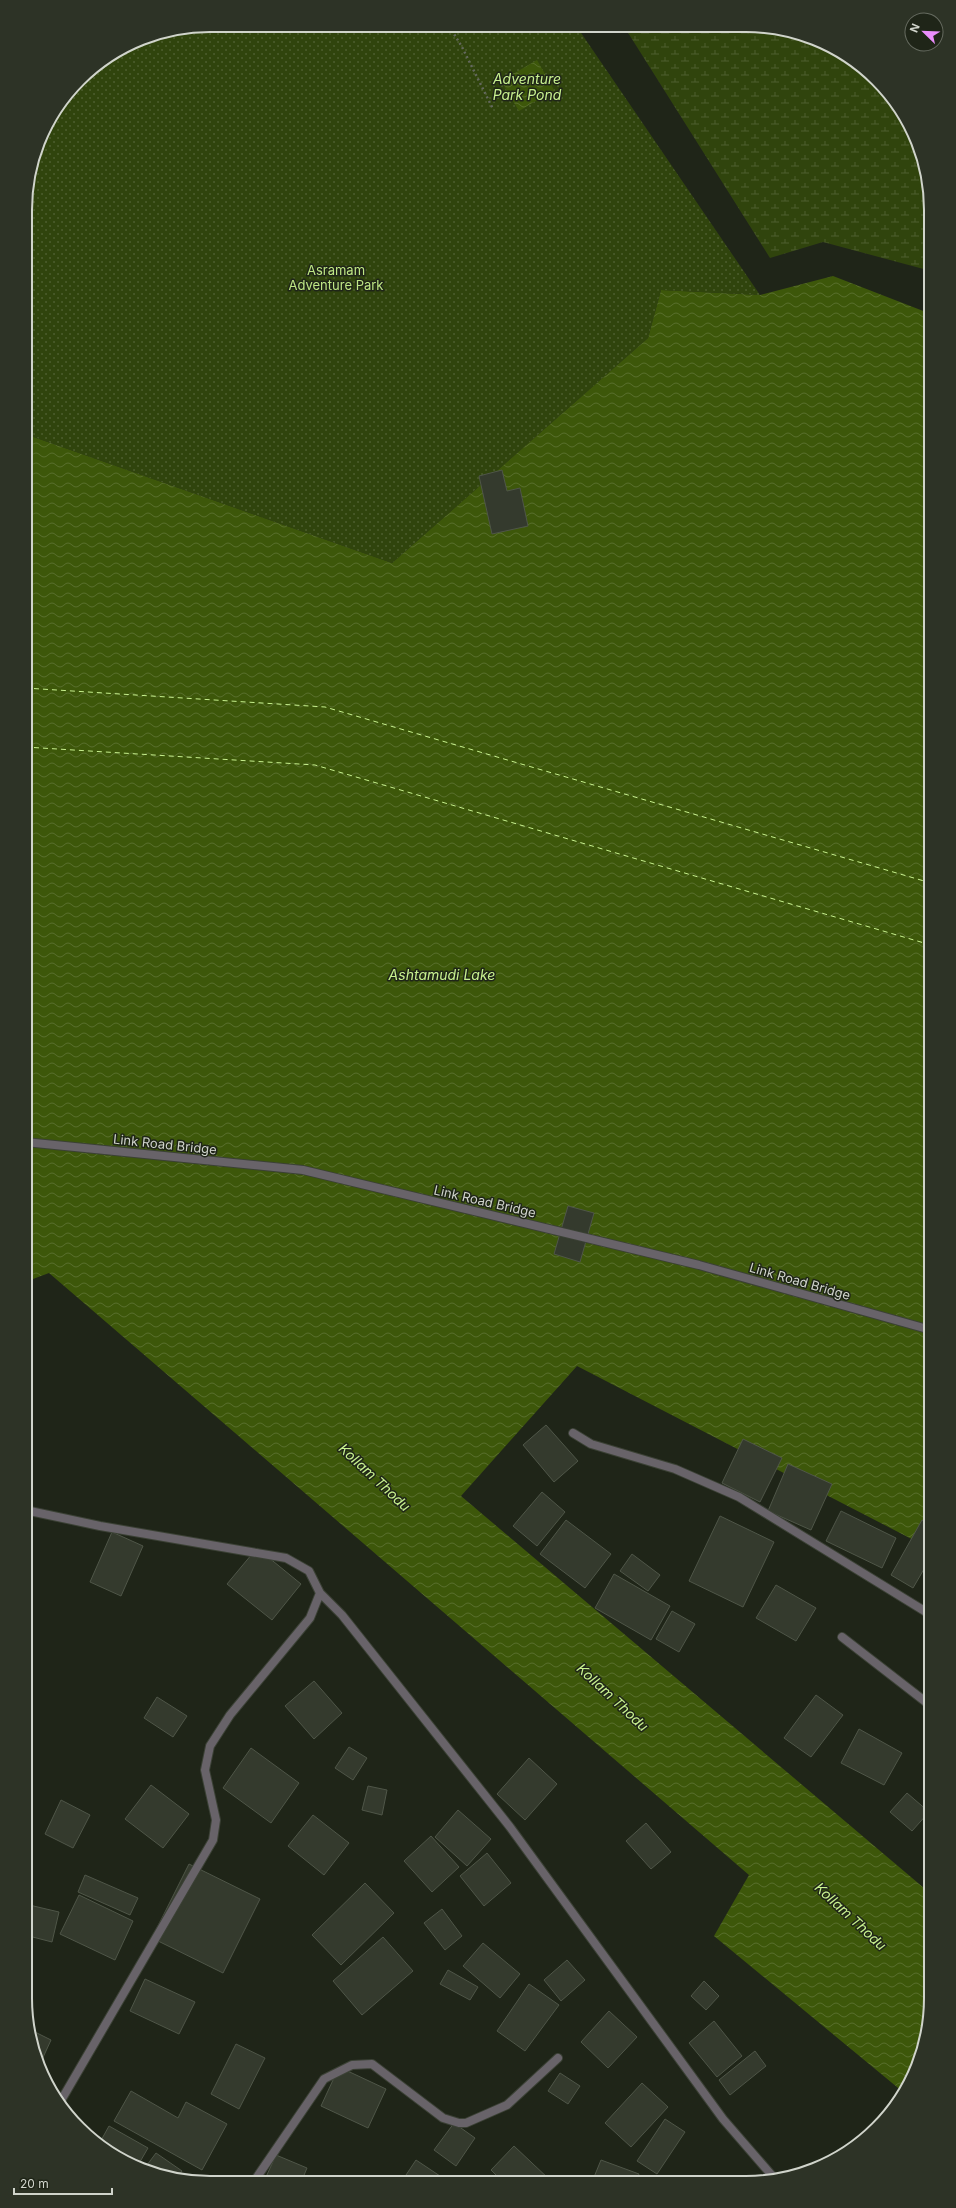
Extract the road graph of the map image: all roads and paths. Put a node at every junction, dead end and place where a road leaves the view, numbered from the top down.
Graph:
1 (453, 32) edge
2 (493, 109) dead end
3 (32, 1143) edge
4 (924, 1328) edge
5 (573, 1434) dead end
6 (32, 1511) edge
7 (320, 1593) junction
8 (924, 1611) edge
9 (842, 1637) dead end
10 (924, 1701) edge
11 (558, 2058) dead end
12 (63, 2098) edge
13 (771, 2174) edge
14 (258, 2176) edge

1 - 2 path
3 - 4 street, Link Road Bridge
5 - 8 street
6 - 7 street
7 - 12 street
7 - 13 street
9 - 10 street
11 - 14 street

